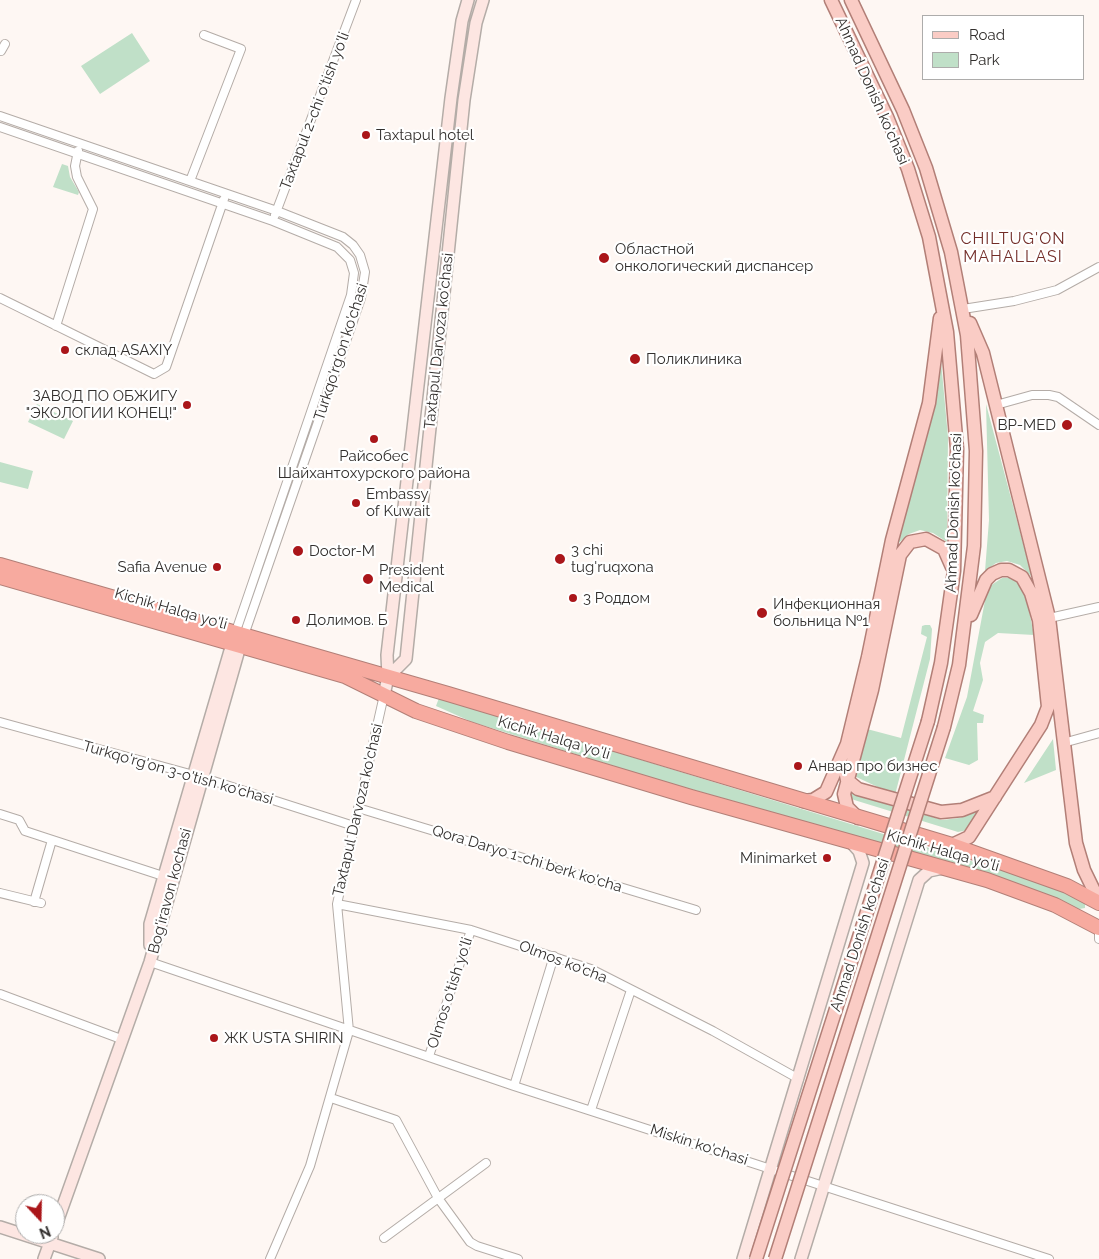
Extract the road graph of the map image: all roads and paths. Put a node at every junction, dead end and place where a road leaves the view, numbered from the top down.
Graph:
1 (356, 0) edge
2 (468, 0) edge
3 (483, 0) edge
4 (831, 0) edge
5 (851, 0) edge
6 (204, 35) dead end
7 (3, 117) edge
8 (1, 129) edge
9 (80, 144) junction
10 (76, 154) junction
11 (190, 181) junction
12 (227, 193) junction
13 (223, 203) junction
14 (277, 211) junction
15 (273, 221) junction
16 (1096, 272) edge
17 (0, 298) edge
18 (942, 300) junction
19 (964, 309) junction
20 (56, 326) junction
21 (983, 353) junction
22 (996, 405) junction
23 (975, 416) junction
24 (1097, 420) edge
25 (0, 565) edge
26 (954, 571) junction
27 (0, 577) edge
28 (1099, 607) edge
29 (1044, 619) junction
30 (965, 629) junction
31 (238, 639) junction
32 (388, 677) junction
33 (1060, 692) junction
34 (384, 695) junction
35 (0, 722) edge
36 (1099, 733) edge
37 (1063, 743) junction
38 (842, 758) junction
39 (197, 777) junction
40 (847, 780) junction
41 (996, 797) junction
42 (802, 802) junction
43 (358, 808) junction
44 (0, 814) edge
45 (858, 818) junction
46 (354, 826) junction
47 (52, 840) junction
48 (850, 841) junction
49 (952, 845) junction
50 (943, 868) junction
51 (163, 876) junction
52 (0, 893) edge
53 (1099, 902) edge
54 (336, 904) junction
55 (1099, 908) edge
56 (696, 910) dead end
57 (1096, 926) edge
58 (471, 930) junction
59 (1099, 938) edge
60 (554, 956) junction
61 (150, 962) junction
62 (631, 990) junction
63 (0, 994) edge
64 (349, 1031) junction
65 (121, 1039) junction
66 (429, 1056) junction
67 (799, 1079) junction
68 (514, 1086) junction
69 (331, 1098) junction
70 (591, 1110) junction
71 (486, 1163) dead end
72 (771, 1169) junction
73 (824, 1185) junction
74 (438, 1198) junction
75 (65, 1199) edge
76 (0, 1227) edge
77 (15, 1231) edge
78 (384, 1238) dead end
79 (49, 1244) edge
80 (63, 1244) edge
81 (44, 1259) edge
82 (99, 1259) edge
83 (270, 1259) edge
84 (518, 1259) edge
85 (743, 1259) edge
86 (756, 1259) edge
87 (775, 1259) edge
88 (801, 1259) edge
89 (1049, 1259) edge

1 - 14 street, Taxtapul 2-chi o'tish yo'li
2 - 32 street, Taxtapul Darvoza ko'chasi
3 - 32 street, Taxtapul Darvoza ko'chasi
4 - 18 main road, Ahmad Donish ko'chasi
5 - 19 main road, Ahmad Donish ko'chasi
6 - 11 street
7 - 8 street
7 - 9 street, Turkqo'rg'on ko'chasi
8 - 10 street, Turkqo'rg'on ko'chasi
9 - 10 street
9 - 11 street, Turkqo'rg'on ko'chasi
10 - 13 street, Turkqo'rg'on ko'chasi
10 - 20 street
11 - 12 street, Turkqo'rg'on ko'chasi
12 - 13 street
12 - 14 street, Turkqo'rg'on ko'chasi
13 - 15 street, Turkqo'rg'on ko'chasi
13 - 20 street
14 - 15 street, Taxtapul 2-chi o'tish yo'li
14 - 31 street, Turkqo'rg'on ko'chasi
15 - 31 street, Turkqo'rg'on ko'chasi
16 - 19 street
17 - 20 street
18 - 26 main road, Ahmad Donish ko'chasi
18 - 38 main road
19 - 21 main road
19 - 23 main road, Ahmad Donish ko'chasi
21 - 22 main road
21 - 23 main road
22 - 24 street
22 - 29 main road
23 - 30 main road, Ahmad Donish ko'chasi
25 - 31 highway, Kichik Halqa yo'li
26 - 40 main road
26 - 86 main road, Ahmad Donish ko'chasi, bridge
27 - 31 highway, Kichik Halqa yo'li
28 - 29 street
29 - 30 main road
29 - 33 main road
29 - 41 main road
30 - 87 main road, Ahmad Donish ko'chasi, bridge
31 - 32 highway, Kichik Halqa yo'li
31 - 34 highway, Kichik Halqa yo'li
31 - 39 street, Bog'iravon kochasi
32 - 34 street, Taxtapul Darvoza ko'chasi
32 - 42 highway, Kichik Halqa yo'li
33 - 37 main road
33 - 41 main road
34 - 43 street, Taxtapul Darvoza ko'chasi
34 - 48 highway, Kichik Halqa yo'li
35 - 39 street, Turkqo'rg'on 3-o'tish ko'chasi
36 - 37 street
37 - 53 main road
38 - 40 main road
38 - 42 main road
39 - 46 street, Turkqo'rg'on 3-o'tish ko'chasi
39 - 51 street, Bog'iravon kochasi
39 - 61 street, Bog'iravon kochasi
40 - 41 main road
40 - 45 main road
41 - 49 main road
42 - 45 highway, Kichik Halqa yo'li
43 - 46 street, Taxtapul Darvoza ko'chasi
43 - 56 street, Qora Daryo 1-chi berk ko'cha
44 - 47 street
45 - 49 highway, Kichik Halqa yo'li
46 - 54 street, Taxtapul Darvoza ko'chasi
47 - 51 street
47 - 52 street
48 - 50 highway, Kichik Halqa yo'li
48 - 67 street, Ahmad Donish ko'chasi
49 - 53 highway, Kichik Halqa yo'li
50 - 57 highway, Kichik Halqa yo'li
50 - 73 street
51 - 61 street, Bog'iravon kochasi
54 - 58 street, Olmos ko'cha
54 - 64 street, Taxtapul Darvoza ko'chasi
55 - 57 highway
57 - 59 street
58 - 60 street, Olmos ko'cha
58 - 66 street, Olmos o'tish yo'li
60 - 62 street, Olmos ko'cha
60 - 68 street
61 - 64 street, Miskin ko'chasi
61 - 65 street
62 - 67 street, Olmos ko'cha
62 - 70 street
63 - 65 street
64 - 66 street, Miskin ko'chasi
64 - 69 street, Taxtapul Darvoza ko'chasi
65 - 75 street
66 - 68 street, Miskin ko'chasi
67 - 72 street, Ahmad Donish ko'chasi
68 - 70 street, Miskin ko'chasi
69 - 74 street
69 - 83 street, Taxtapul Darvoza ko'chasi
70 - 72 street, Miskin ko'chasi
71 - 74 street
72 - 73 street, Miskin ko'chasi
72 - 85 street, Ahmad Donish ko'chasi
73 - 88 street
73 - 89 street, Miskin ko'chasi
74 - 78 street
74 - 84 street
76 - 77 street
79 - 81 street
80 - 82 street

